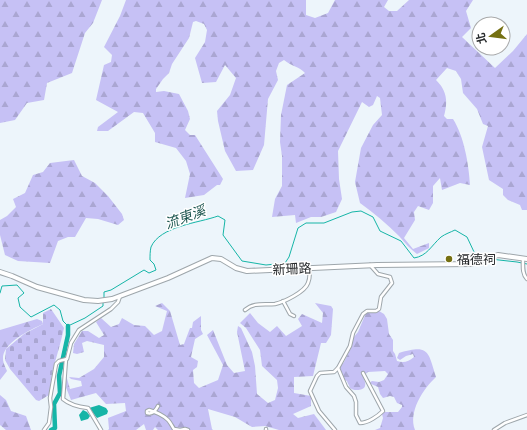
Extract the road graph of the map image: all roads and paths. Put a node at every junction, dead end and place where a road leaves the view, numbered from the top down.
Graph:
1 (524, 259) edge
2 (370, 265) junction
3 (309, 268) junction
4 (0, 272) edge
5 (527, 279) edge
6 (120, 296) junction
7 (283, 301) junction
8 (245, 310) dead end
9 (294, 316) dead end
10 (65, 359) junction
11 (338, 368) junction
12 (364, 373) dead end
13 (158, 406) dead end
14 (527, 415) edge
15 (45, 429) edge
16 (101, 430) edge
17 (188, 430) edge
18 (335, 430) edge
19 (494, 430) edge

1 - 2 street, 新珊路
1 - 5 street
2 - 3 street, 新珊路
2 - 11 street
3 - 6 street, 新珊路
3 - 7 street
4 - 6 street, 新珊路
6 - 10 street
7 - 8 street
7 - 9 street
10 - 15 street
10 - 16 street
11 - 12 street
11 - 18 street
13 - 17 street
14 - 19 street

